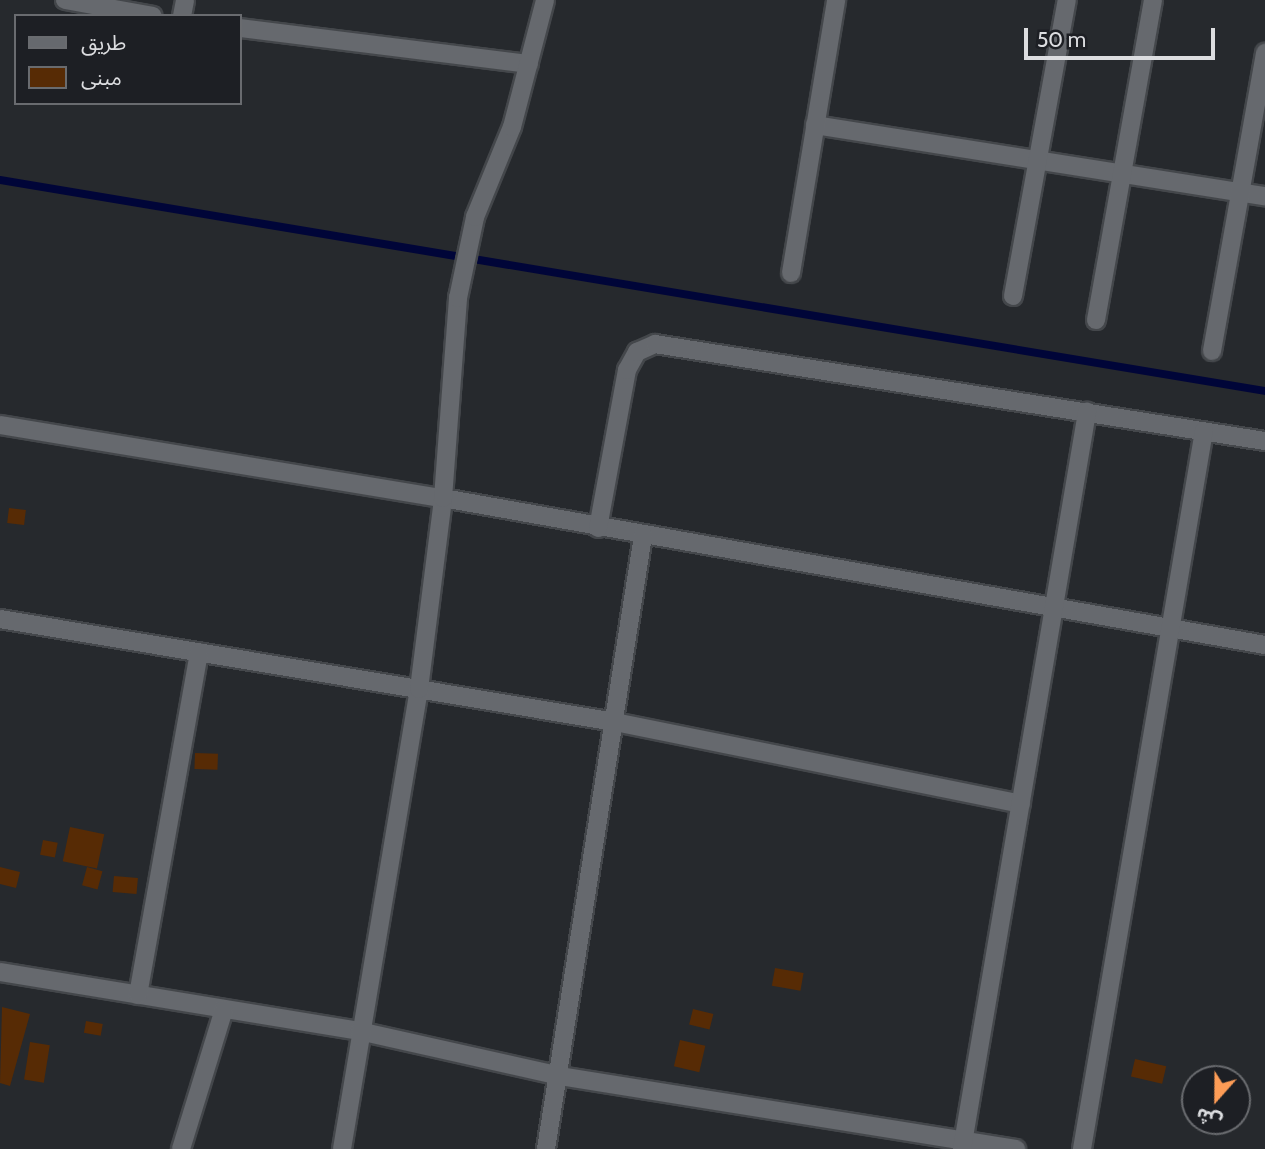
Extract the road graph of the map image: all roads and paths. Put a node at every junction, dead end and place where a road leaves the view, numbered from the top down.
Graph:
1 (65, 0) edge
2 (545, 0) edge
3 (836, 0) edge
4 (1066, 0) edge
5 (1153, 0) edge
6 (142, 14) edge
7 (242, 28) edge
8 (1265, 53) edge
9 (529, 64) junction
10 (816, 125) junction
11 (1038, 158) junction
12 (1122, 174) junction
13 (1240, 192) junction
14 (1265, 196) edge
15 (790, 273) dead end
16 (1013, 296) dead end
17 (1096, 320) dead end
18 (1212, 351) dead end
19 (1087, 412) junction
20 (0, 425) edge
21 (1204, 431) junction
22 (1265, 442) edge
23 (443, 498) junction
24 (598, 528) junction
25 (643, 536) junction
26 (1054, 608) junction
27 (0, 619) edge
28 (1171, 627) junction
29 (1265, 645) edge
30 (200, 652) junction
31 (419, 689) junction
32 (615, 722) junction
33 (1021, 804) junction
34 (0, 972) edge
35 (138, 995) junction
36 (224, 1009) junction
37 (359, 1031) junction
38 (559, 1076) junction
39 (963, 1144) edge
40 (181, 1149) edge
41 (342, 1149) edge
42 (546, 1149) edge
43 (1016, 1149) edge
44 (1082, 1149) edge

1 - 6 street
2 - 9 street
3 - 10 street
4 - 11 street
5 - 12 street
7 - 9 street
8 - 13 street
9 - 23 street
10 - 11 street
10 - 15 street
11 - 12 street
11 - 16 street
12 - 13 street
12 - 17 street
13 - 14 street
13 - 18 street
19 - 21 street
19 - 24 street
19 - 26 street
20 - 23 street
21 - 22 street
21 - 28 street
23 - 24 street
23 - 31 street
24 - 25 street
25 - 26 street
25 - 32 street
26 - 28 street
26 - 33 street
27 - 30 street
28 - 29 street
28 - 44 street
30 - 31 street
30 - 35 street
31 - 32 street
31 - 37 street
32 - 33 street
32 - 38 street
33 - 39 street
34 - 35 street
35 - 36 street
36 - 37 street
36 - 40 street
37 - 38 street
37 - 41 street
38 - 39 street
38 - 42 street
39 - 43 street

